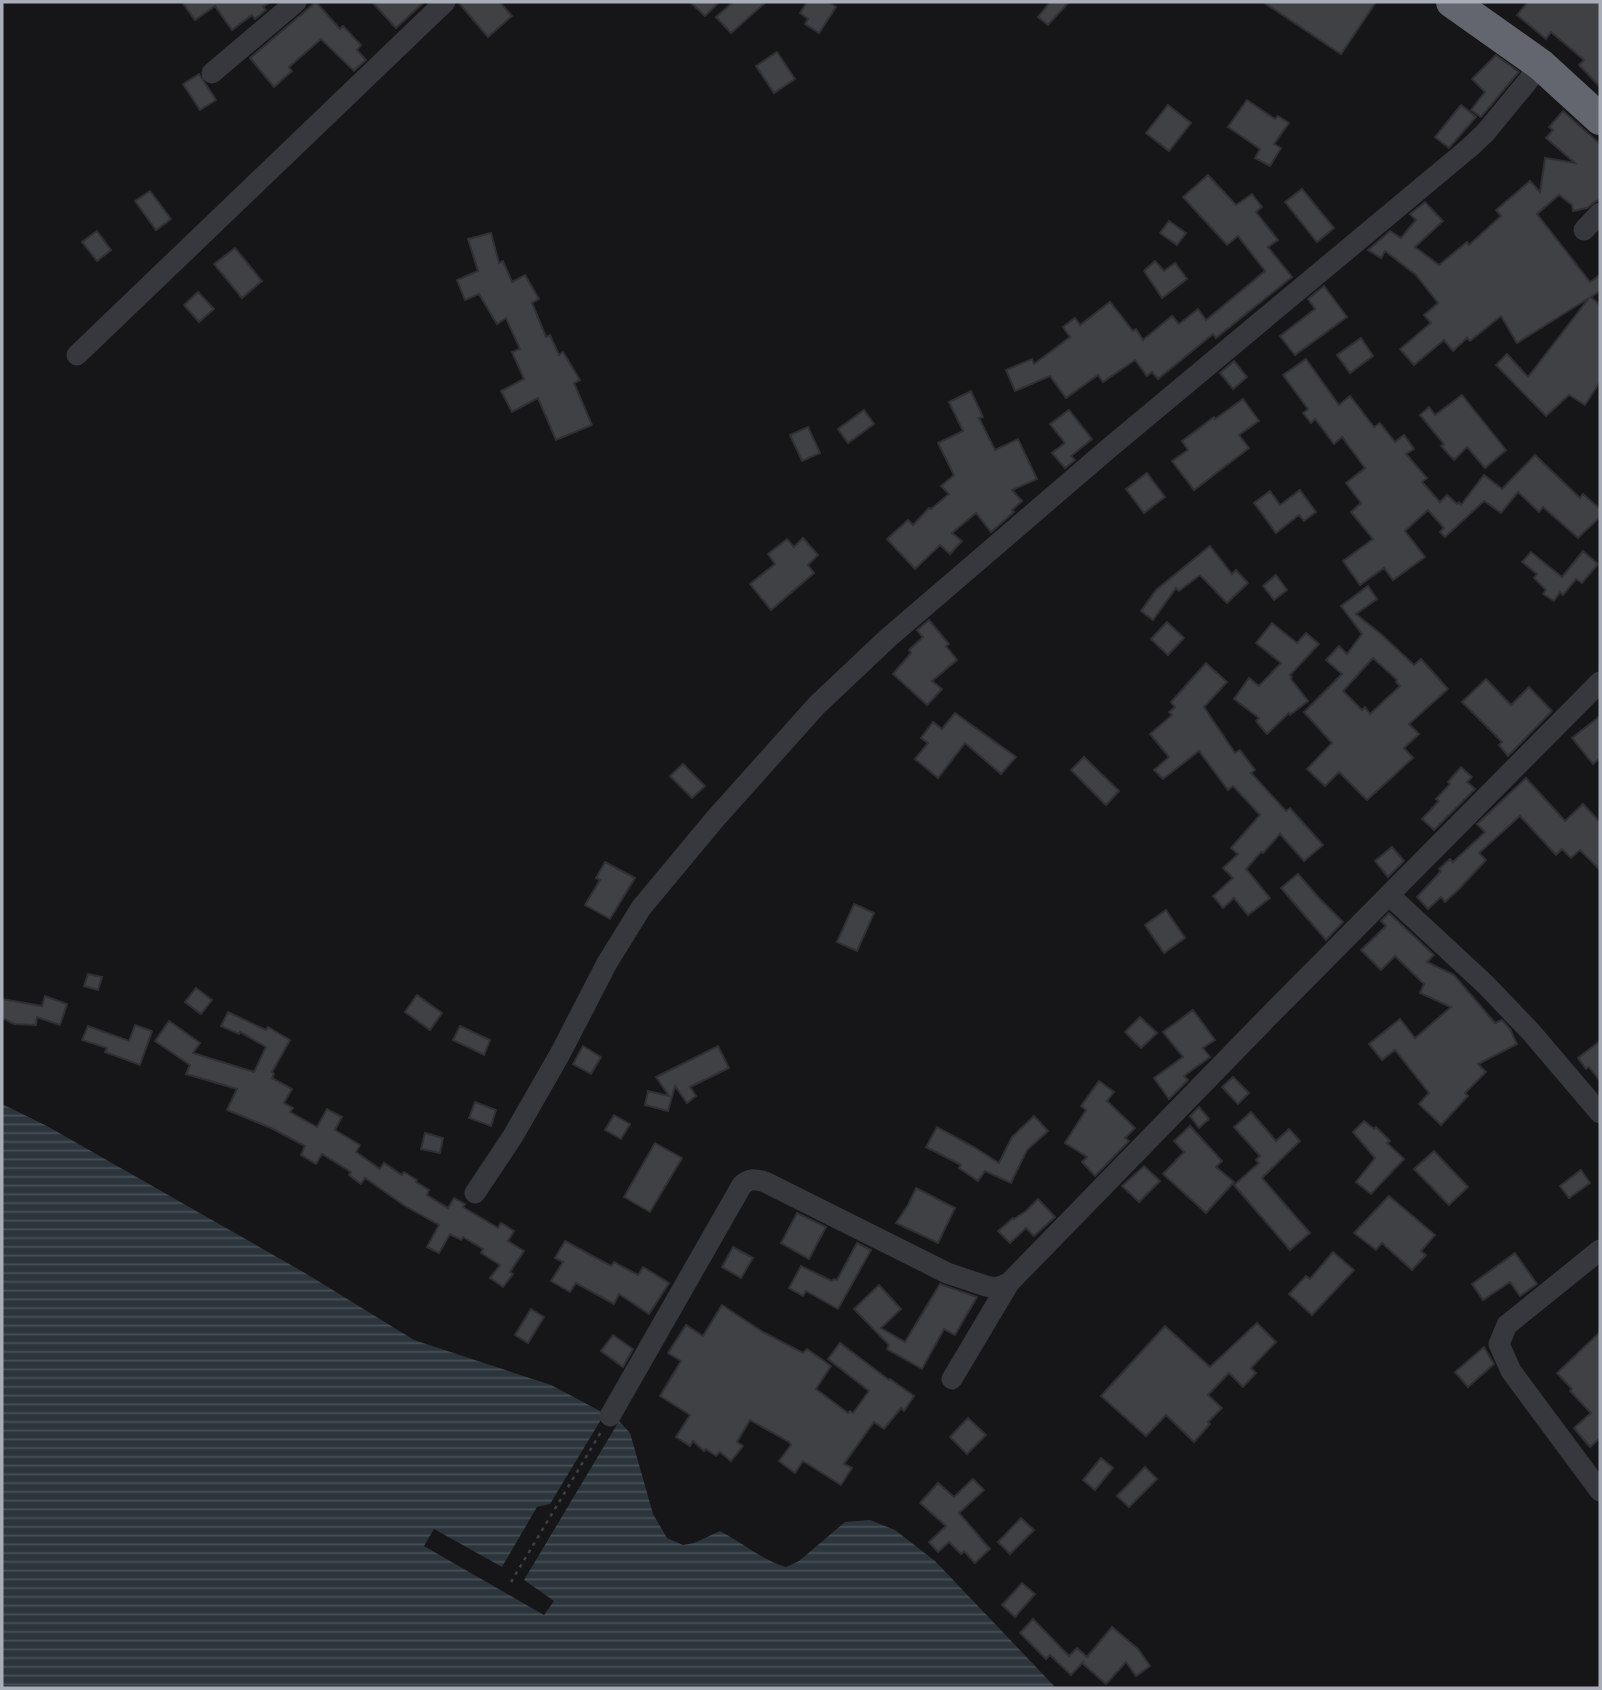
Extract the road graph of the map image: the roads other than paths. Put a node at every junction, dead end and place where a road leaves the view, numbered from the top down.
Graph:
1 (296, 2) edge
2 (1453, 2) edge
3 (441, 3) edge
4 (1541, 65) junction
5 (212, 73) dead end
6 (1600, 119) edge
7 (1600, 213) edge
8 (1584, 230) dead end
9 (77, 355) dead end
10 (1600, 682) edge
11 (1390, 895) junction
12 (1600, 1113) edge
13 (475, 1193) dead end
14 (1600, 1250) edge
15 (1009, 1283) junction
16 (952, 1378) dead end
17 (611, 1416) road end
18 (1600, 1491) edge

1 - 5 street
2 - 4 highway
3 - 9 street
4 - 6 highway
4 - 13 street
7 - 8 street
10 - 11 street
11 - 12 street
11 - 15 street
14 - 18 street
15 - 16 street
15 - 17 street

